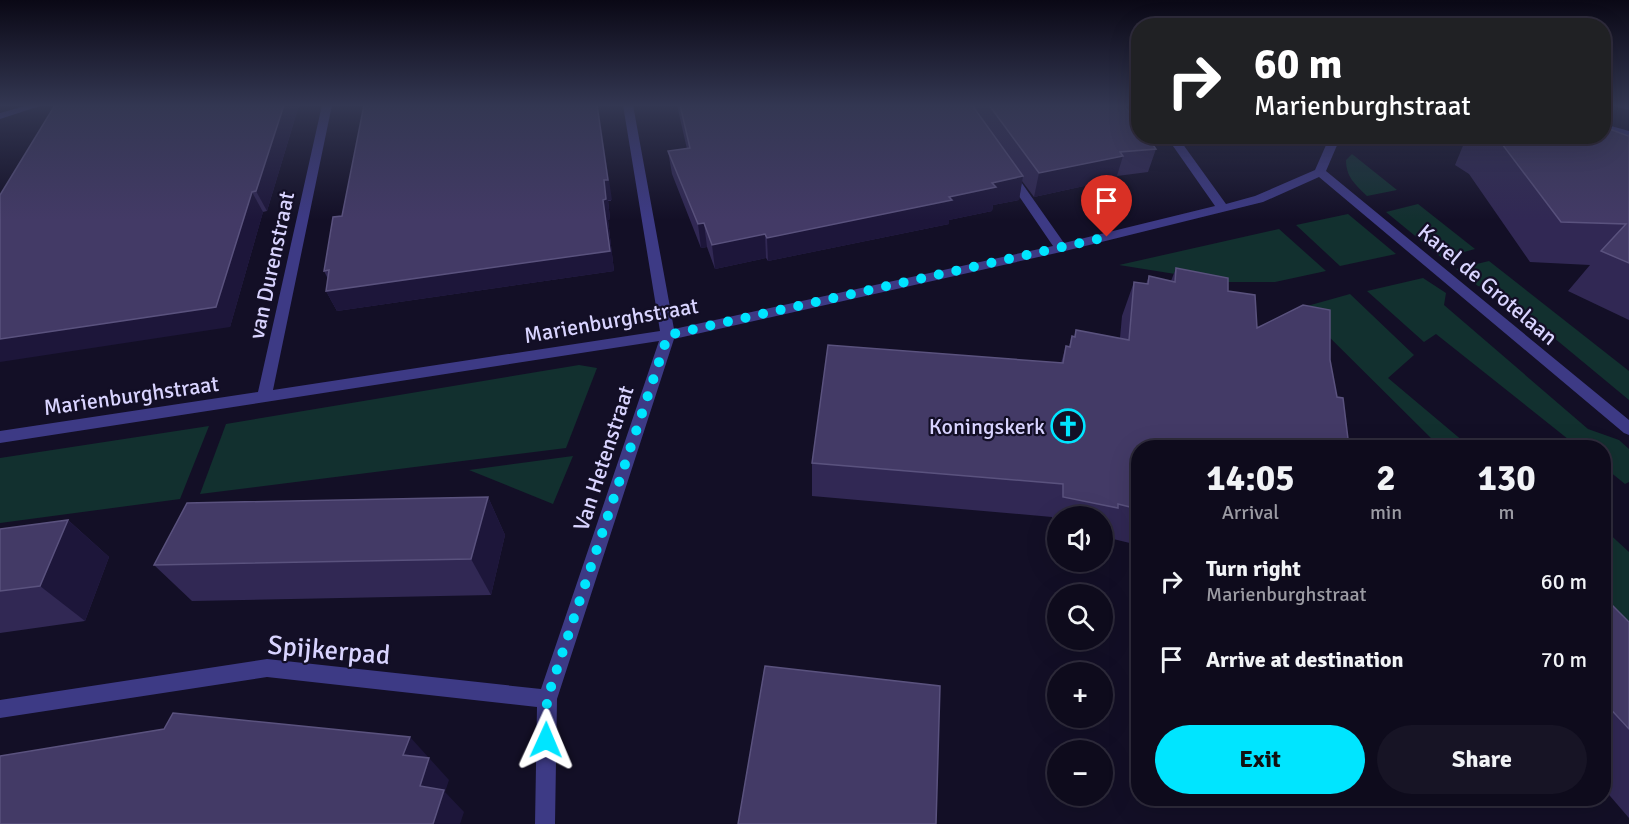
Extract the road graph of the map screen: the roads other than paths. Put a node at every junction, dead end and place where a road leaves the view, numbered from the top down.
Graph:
1 (319, 143) edge
2 (635, 143) edge
3 (1177, 144) edge
4 (1332, 144) edge
5 (1001, 162) edge
6 (1320, 172) junction
7 (1222, 207) junction
8 (1061, 248) junction
9 (668, 335) junction
10 (264, 398) junction
11 (1629, 429) edge
12 (0, 437) edge
13 (547, 699) junction
14 (0, 709) edge
15 (545, 824) edge

1 - 10 street, van Durenstraat
2 - 9 street, Van Hetenstraat
3 - 7 street
4 - 6 street
5 - 8 street
6 - 7 street, Marienburghstraat
6 - 11 street, Karel de Grotelaan
7 - 8 street, Marienburghstraat
8 - 9 street, Marienburghstraat
9 - 10 street, Marienburghstraat
9 - 13 street, Van Hetenstraat
10 - 12 street, Marienburghstraat
13 - 14 street, Spijkerpad
13 - 15 street, Van Hetenstraat

